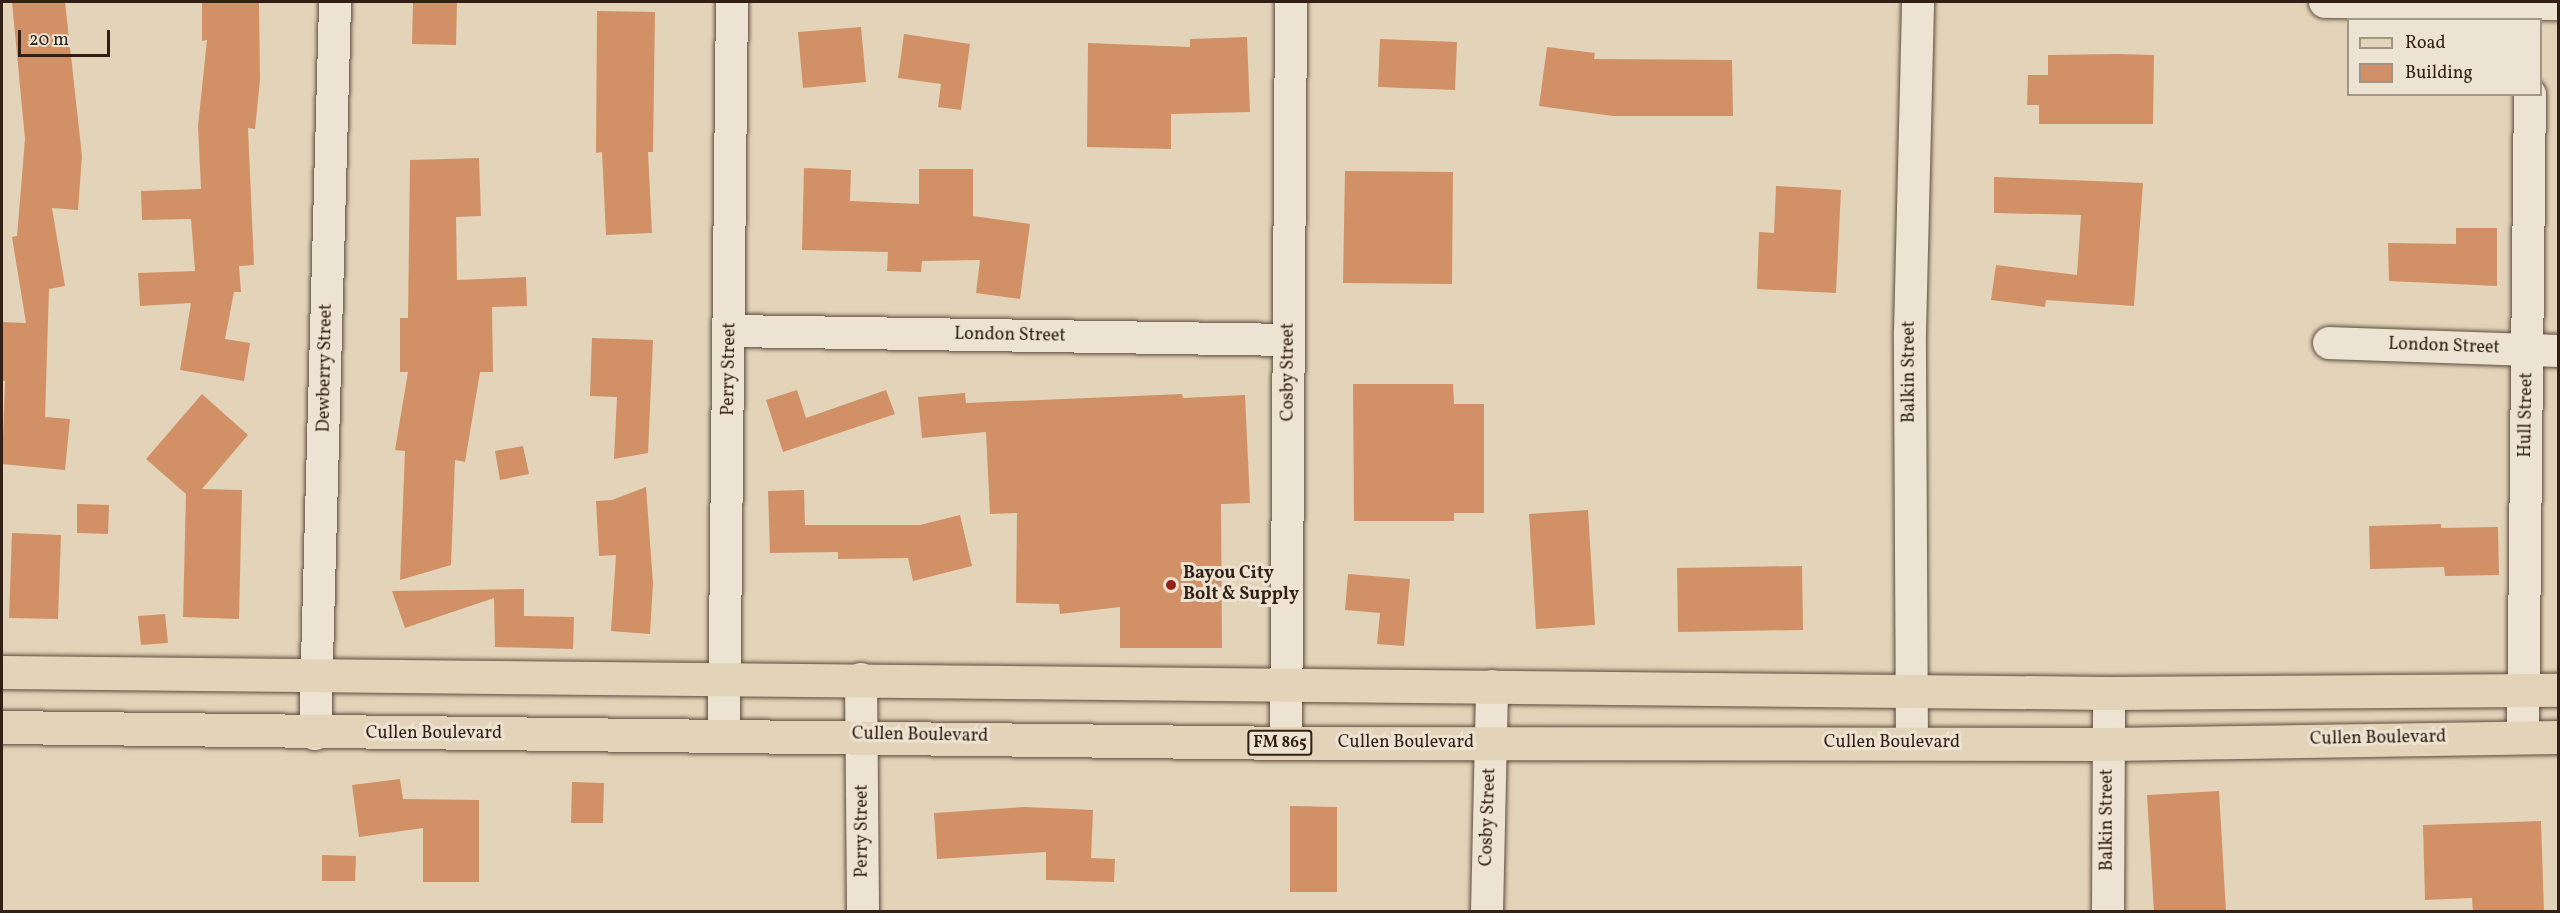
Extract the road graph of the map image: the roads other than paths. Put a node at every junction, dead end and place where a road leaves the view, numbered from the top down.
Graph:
1 (335, 2) edge
2 (732, 2) edge
3 (1291, 2) edge
4 (1918, 2) edge
5 (2325, 2) edge
6 (2537, 7) edge
7 (2530, 96) edge
8 (731, 331) junction
9 (1289, 340) junction
10 (2329, 342) dead end
11 (2543, 351) edge
12 (2, 672) edge
13 (316, 674) junction
14 (725, 678) junction
15 (861, 679) junction
16 (1286, 685) junction
17 (1492, 686) junction
18 (1910, 689) junction
19 (2524, 689) junction
20 (2559, 690) edge
21 (2109, 693) junction
22 (2, 727) edge
23 (315, 734) junction
24 (862, 735) junction
25 (724, 736) junction
26 (2523, 736) junction
27 (2559, 737) edge
28 (1286, 743) junction
29 (1491, 743) junction
30 (1912, 743) junction
31 (2108, 744) junction
32 (863, 912) edge
33 (1487, 912) edge
34 (2108, 912) edge

1 - 13 street, Dewberry Street
2 - 8 street, Perry Street
3 - 9 street, Cosby Street
4 - 18 street, Balkin Street
5 - 6 street
7 - 11 street, Hull Street
8 - 9 street, London Street
8 - 14 street, Perry Street
9 - 16 street, Cosby Street
10 - 11 street, London Street
11 - 19 street, Hull Street
12 - 13 main road
13 - 14 main road
13 - 23 street, Dewberry Street
14 - 15 main road
14 - 25 street, Perry Street
15 - 16 main road
15 - 24 street, Perry Street
16 - 17 main road
16 - 28 street, Cosby Street
17 - 18 main road
17 - 29 street, Cosby Street
18 - 21 main road
18 - 30 street, Balkin Street
19 - 20 main road
19 - 21 main road
19 - 26 street, Hull Street
21 - 31 street, Balkin Street
22 - 23 main road, Cullen Boulevard / FM 865
23 - 25 main road, Cullen Boulevard / FM 865
24 - 25 main road, Cullen Boulevard / FM 865
24 - 28 main road, Cullen Boulevard / FM 865
24 - 32 street, Perry Street
26 - 27 main road, Cullen Boulevard / FM 865
26 - 31 main road, Cullen Boulevard / FM 865
28 - 29 main road, Cullen Boulevard / FM 865
29 - 30 main road, Cullen Boulevard / FM 865
29 - 33 street, Cosby Street
30 - 31 main road, Cullen Boulevard / FM 865
31 - 34 street, Balkin Street

